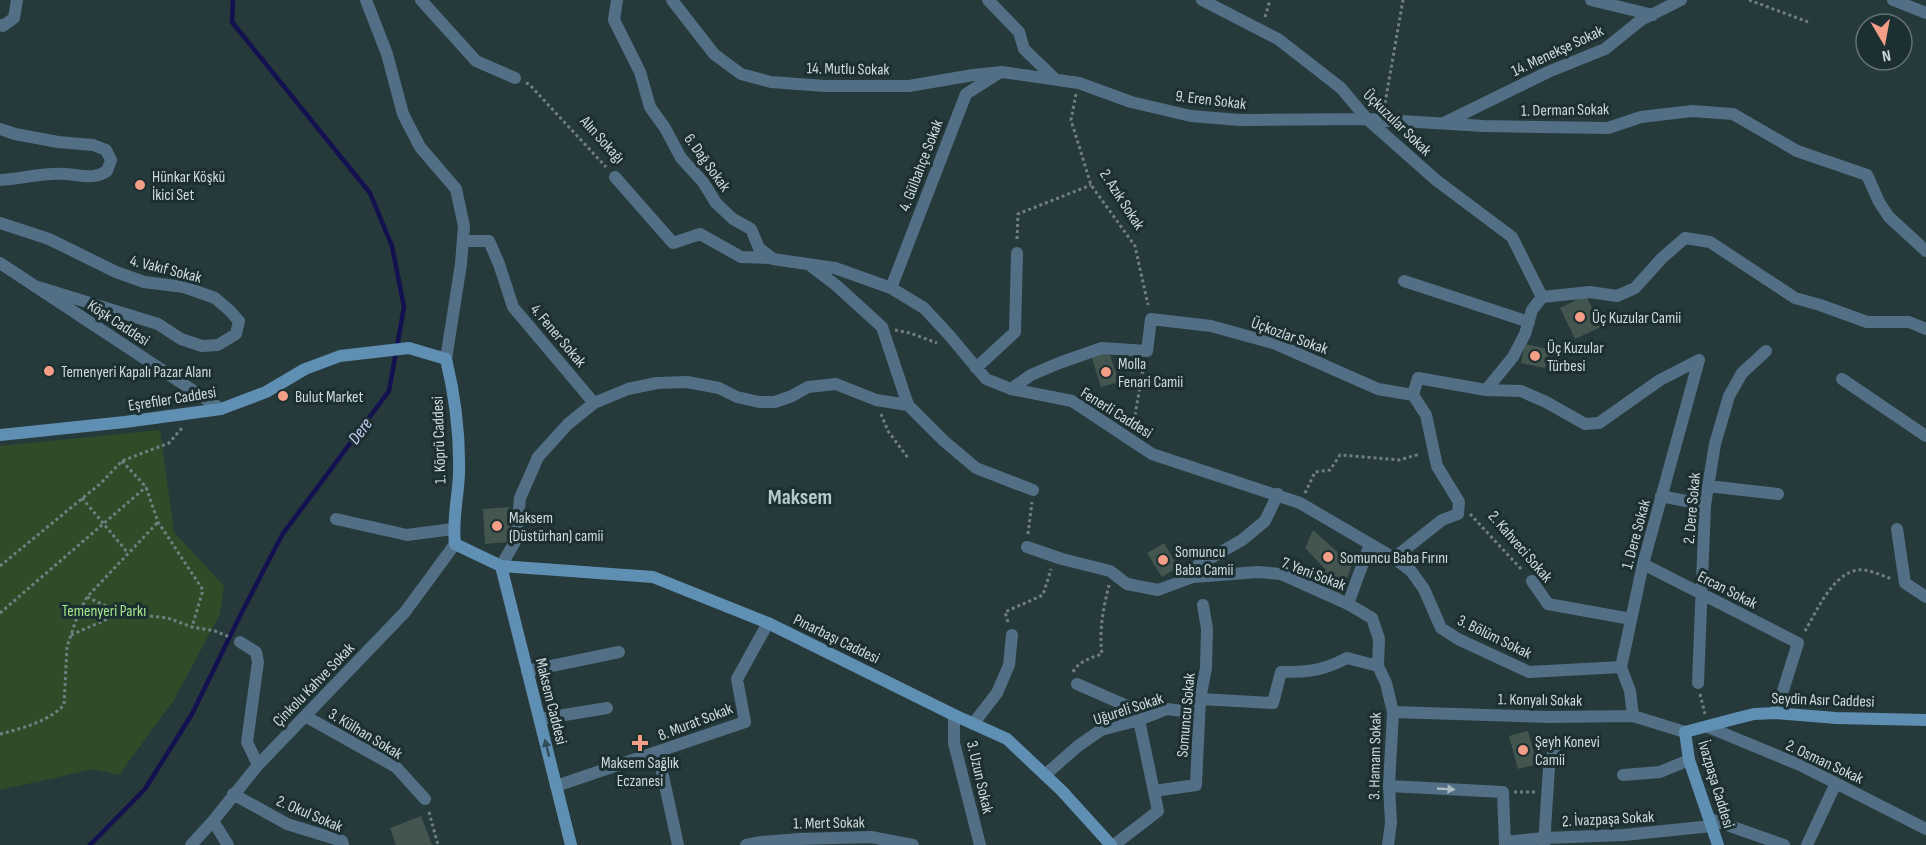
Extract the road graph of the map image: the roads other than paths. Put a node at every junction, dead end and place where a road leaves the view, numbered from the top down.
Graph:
1 (17, 0) edge
2 (366, 0) edge
3 (421, 0) edge
4 (617, 0) edge
5 (672, 0) edge
6 (988, 0) edge
7 (1202, 0) edge
8 (1591, 0) edge
9 (1681, 0) edge
10 (1893, 0) edge
11 (1926, 13) edge
12 (1653, 15) junction
13 (0, 25) edge
14 (1002, 72) junction
15 (515, 78) road end
16 (1055, 79) junction
17 (1367, 119) junction
18 (1444, 123) junction
19 (0, 129) edge
20 (615, 177) road end
21 (0, 180) edge
22 (0, 223) edge
23 (463, 242) junction
24 (1926, 251) edge
25 (1017, 253) road end
26 (772, 258) junction
27 (0, 263) edge
28 (810, 265) junction
29 (1404, 281) dead end
30 (34, 286) junction
31 (891, 288) junction
32 (1542, 297) junction
33 (1527, 328) junction
34 (1926, 328) edge
35 (1766, 351) dead end
36 (446, 358) junction
37 (976, 368) junction
38 (1842, 378) dead end
39 (1011, 389) junction
40 (1486, 390) junction
41 (1413, 395) junction
42 (594, 403) junction
43 (908, 405) junction
44 (220, 409) junction
45 (0, 435) edge
46 (1926, 436) edge
47 (1708, 486) junction
48 (1033, 490) road end
49 (1278, 494) junction
50 (1778, 494) dead end
51 (1662, 496) junction
52 (1705, 505) junction
53 (336, 519) dead end
54 (453, 529) junction
55 (1897, 529) dead end
56 (455, 544) junction
57 (1370, 544) junction
58 (1027, 547) road end
59 (1394, 558) junction
60 (1643, 564) junction
61 (501, 566) junction
62 (1193, 577) junction
63 (1532, 581) road end
64 (1702, 594) junction
65 (1926, 597) edge
66 (1348, 604) junction
67 (1203, 605) dead end
68 (1631, 620) junction
69 (768, 623) junction
70 (1012, 635) road end
71 (240, 642) dead end
72 (619, 652) dead end
73 (1378, 666) junction
74 (1621, 667) junction
75 (527, 671) junction
76 (1698, 683) road end
77 (1077, 684) road end
78 (1200, 699) junction
79 (607, 708) dead end
80 (1394, 712) junction
81 (1776, 712) junction
82 (1199, 713) junction
83 (954, 715) junction
84 (305, 716) junction
85 (1633, 716) junction
86 (540, 719) junction
87 (1139, 720) junction
88 (1926, 720) edge
89 (974, 724) junction
90 (1124, 724) junction
91 (1708, 727) junction
92 (1685, 732) junction
93 (1554, 750) dead end
94 (657, 753) junction
95 (1689, 760) junction
96 (258, 765) junction
97 (1045, 775) junction
98 (1623, 775) dead end
99 (1836, 783) junction
100 (556, 786) junction
101 (1389, 786) junction
102 (1154, 791) junction
103 (233, 794) junction
104 (425, 799) road end
105 (213, 821) junction
106 (1711, 823) junction
107 (1926, 829) edge
108 (870, 841) edge
109 (1544, 841) edge
110 (569, 842) edge
111 (1505, 843) edge
112 (191, 845) edge
113 (228, 845) edge
114 (343, 845) edge
115 (678, 845) edge
116 (746, 845) edge
117 (913, 845) edge
118 (974, 845) edge
119 (980, 845) edge
120 (1113, 845) edge
121 (1388, 845) edge
122 (1719, 845) edge
123 (1784, 845) edge
124 (1807, 845) edge

1 - 13 street
2 - 23 street
3 - 15 street
4 - 26 street, 6. Dağ Sokak
5 - 14 street, 14. Mutlu Sokak
6 - 16 street
7 - 17 street, Üçkuzular Sokak
8 - 12 street
9 - 12 street, 14. Menekşe Sokak
10 - 11 street
12 - 18 street, 14. Menekşe Sokak
14 - 16 street, 14. Mutlu Sokak
14 - 31 street, 4. Gülbahçe Sokak
16 - 17 street, 9. Eren Sokak
17 - 18 street, 1. Derman Sokak
17 - 32 street, Üçkuzular Sokak
18 - 24 street, 1. Derman Sokak
19 - 21 street
20 - 26 street, Alın Sokağı
22 - 30 street, 4. Vakıf Sokak
23 - 36 street
23 - 42 street, 4. Fener Sokak
25 - 37 street
26 - 28 street
27 - 30 street, Köşk Caddesi
28 - 31 street, Fenerli Caddesi
28 - 43 street
29 - 33 street
30 - 44 street, Köşk Caddesi
31 - 37 street, Fenerli Caddesi
32 - 33 street
32 - 34 street
33 - 40 street
35 - 47 street, 2. Dere Sokak
36 - 44 main road, Eşrefiler Caddesi
36 - 54 main road, 1. Köprü Caddesi
37 - 39 street, Fenerli Caddesi
38 - 46 street
39 - 41 street, Üçkozlar Sokak
39 - 49 street, Fenerli Caddesi
40 - 41 street
40 - 51 street, 1. Dere Sokak
41 - 59 street
42 - 43 street
42 - 61 street
43 - 48 street
44 - 45 main road, Eşrefiler Caddesi
47 - 50 street
47 - 52 street, 2. Dere Sokak
49 - 57 street, Fenerli Caddesi
49 - 62 street
51 - 52 street
51 - 60 street, 1. Dere Sokak
52 - 64 street, 2. Dere Sokak
53 - 54 street
54 - 56 main road, 1. Köprü Caddesi
55 - 65 street
56 - 61 main road
56 - 84 street, Çinkolu Kahve Sokak
57 - 59 street, 3. Bölüm Sokak
57 - 66 street
58 - 62 street, 7. Yeni Sokak
59 - 74 street, 3. Bölüm Sokak
60 - 64 street, Ercan Sokak
60 - 68 street, 1. Dere Sokak
61 - 69 main road, Pınarbaşı Caddesi
61 - 75 main road, Maksem Caddesi
62 - 66 street, 7. Yeni Sokak
63 - 68 street, 2. Kahveci Sokak
64 - 76 street, 2. Dere Sokak
64 - 81 street, Ercan Sokak
66 - 73 street, 3. Hamam Sokak
67 - 78 street, Somuncu Sokak
68 - 74 street, 1. Dere Sokak
69 - 83 main road, Pınarbaşı Caddesi
69 - 94 street, 8. Murat Sokak
70 - 89 street
71 - 96 street
72 - 75 street
73 - 78 street
73 - 80 street, 3. Hamam Sokak
74 - 85 street
75 - 86 main road, Maksem Caddesi
77 - 90 street
78 - 82 street, Somuncu Sokak
79 - 86 street
80 - 85 street, 1. Konyalı Sokak
80 - 101 street, 3. Hamam Sokak
81 - 88 main road, Seydin Asır Caddesi
81 - 91 main road, Seydin Asır Caddesi
82 - 87 street, Uğureli Sokak
82 - 102 street, Somuncu Sokak
83 - 89 main road, Pınarbaşı Caddesi
83 - 119 street, 3. Uzun Sokak
84 - 96 street, Çinkolu Kahve Sokak
84 - 104 street, 3. Külhan Sokak
85 - 92 street, 1. Konyalı Sokak
100 -> 86 main road, Maksem Caddesi
87 - 90 street, Uğureli Sokak
87 - 102 street
89 - 97 main road, Pınarbaşı Caddesi
90 - 97 street, Uğureli Sokak
91 - 92 main road, Seydin Asır Caddesi
91 - 99 street, 2. Osman Sokak
92 - 95 main road, İvazpaşa Caddesi
93 - 109 street
94 - 100 street, 8. Murat Sokak
94 - 115 street
95 - 98 street
95 - 106 main road, İvazpaşa Caddesi
96 - 103 street, Çinkolu Kahve Sokak
97 - 120 main road, Pınarbaşı Caddesi
99 - 107 street, 2. Osman Sokak
99 - 124 street
100 - 110 main road, Maksem Caddesi
101 -> 111 street
101 - 121 street, 3. Hamam Sokak
102 - 120 street
103 - 105 street, Çinkolu Kahve Sokak
103 - 114 street, 2. Okul Sokak
105 - 112 street, Çinkolu Kahve Sokak
105 - 113 street
106 - 109 street, 2. İvazpaşa Sokak
106 - 122 main road, İvazpaşa Caddesi
106 - 123 street
108 - 116 street, 1. Mert Sokak
108 - 117 street, 1. Mert Sokak
109 - 111 street, 2. İvazpaşa Sokak
118 - 119 street

